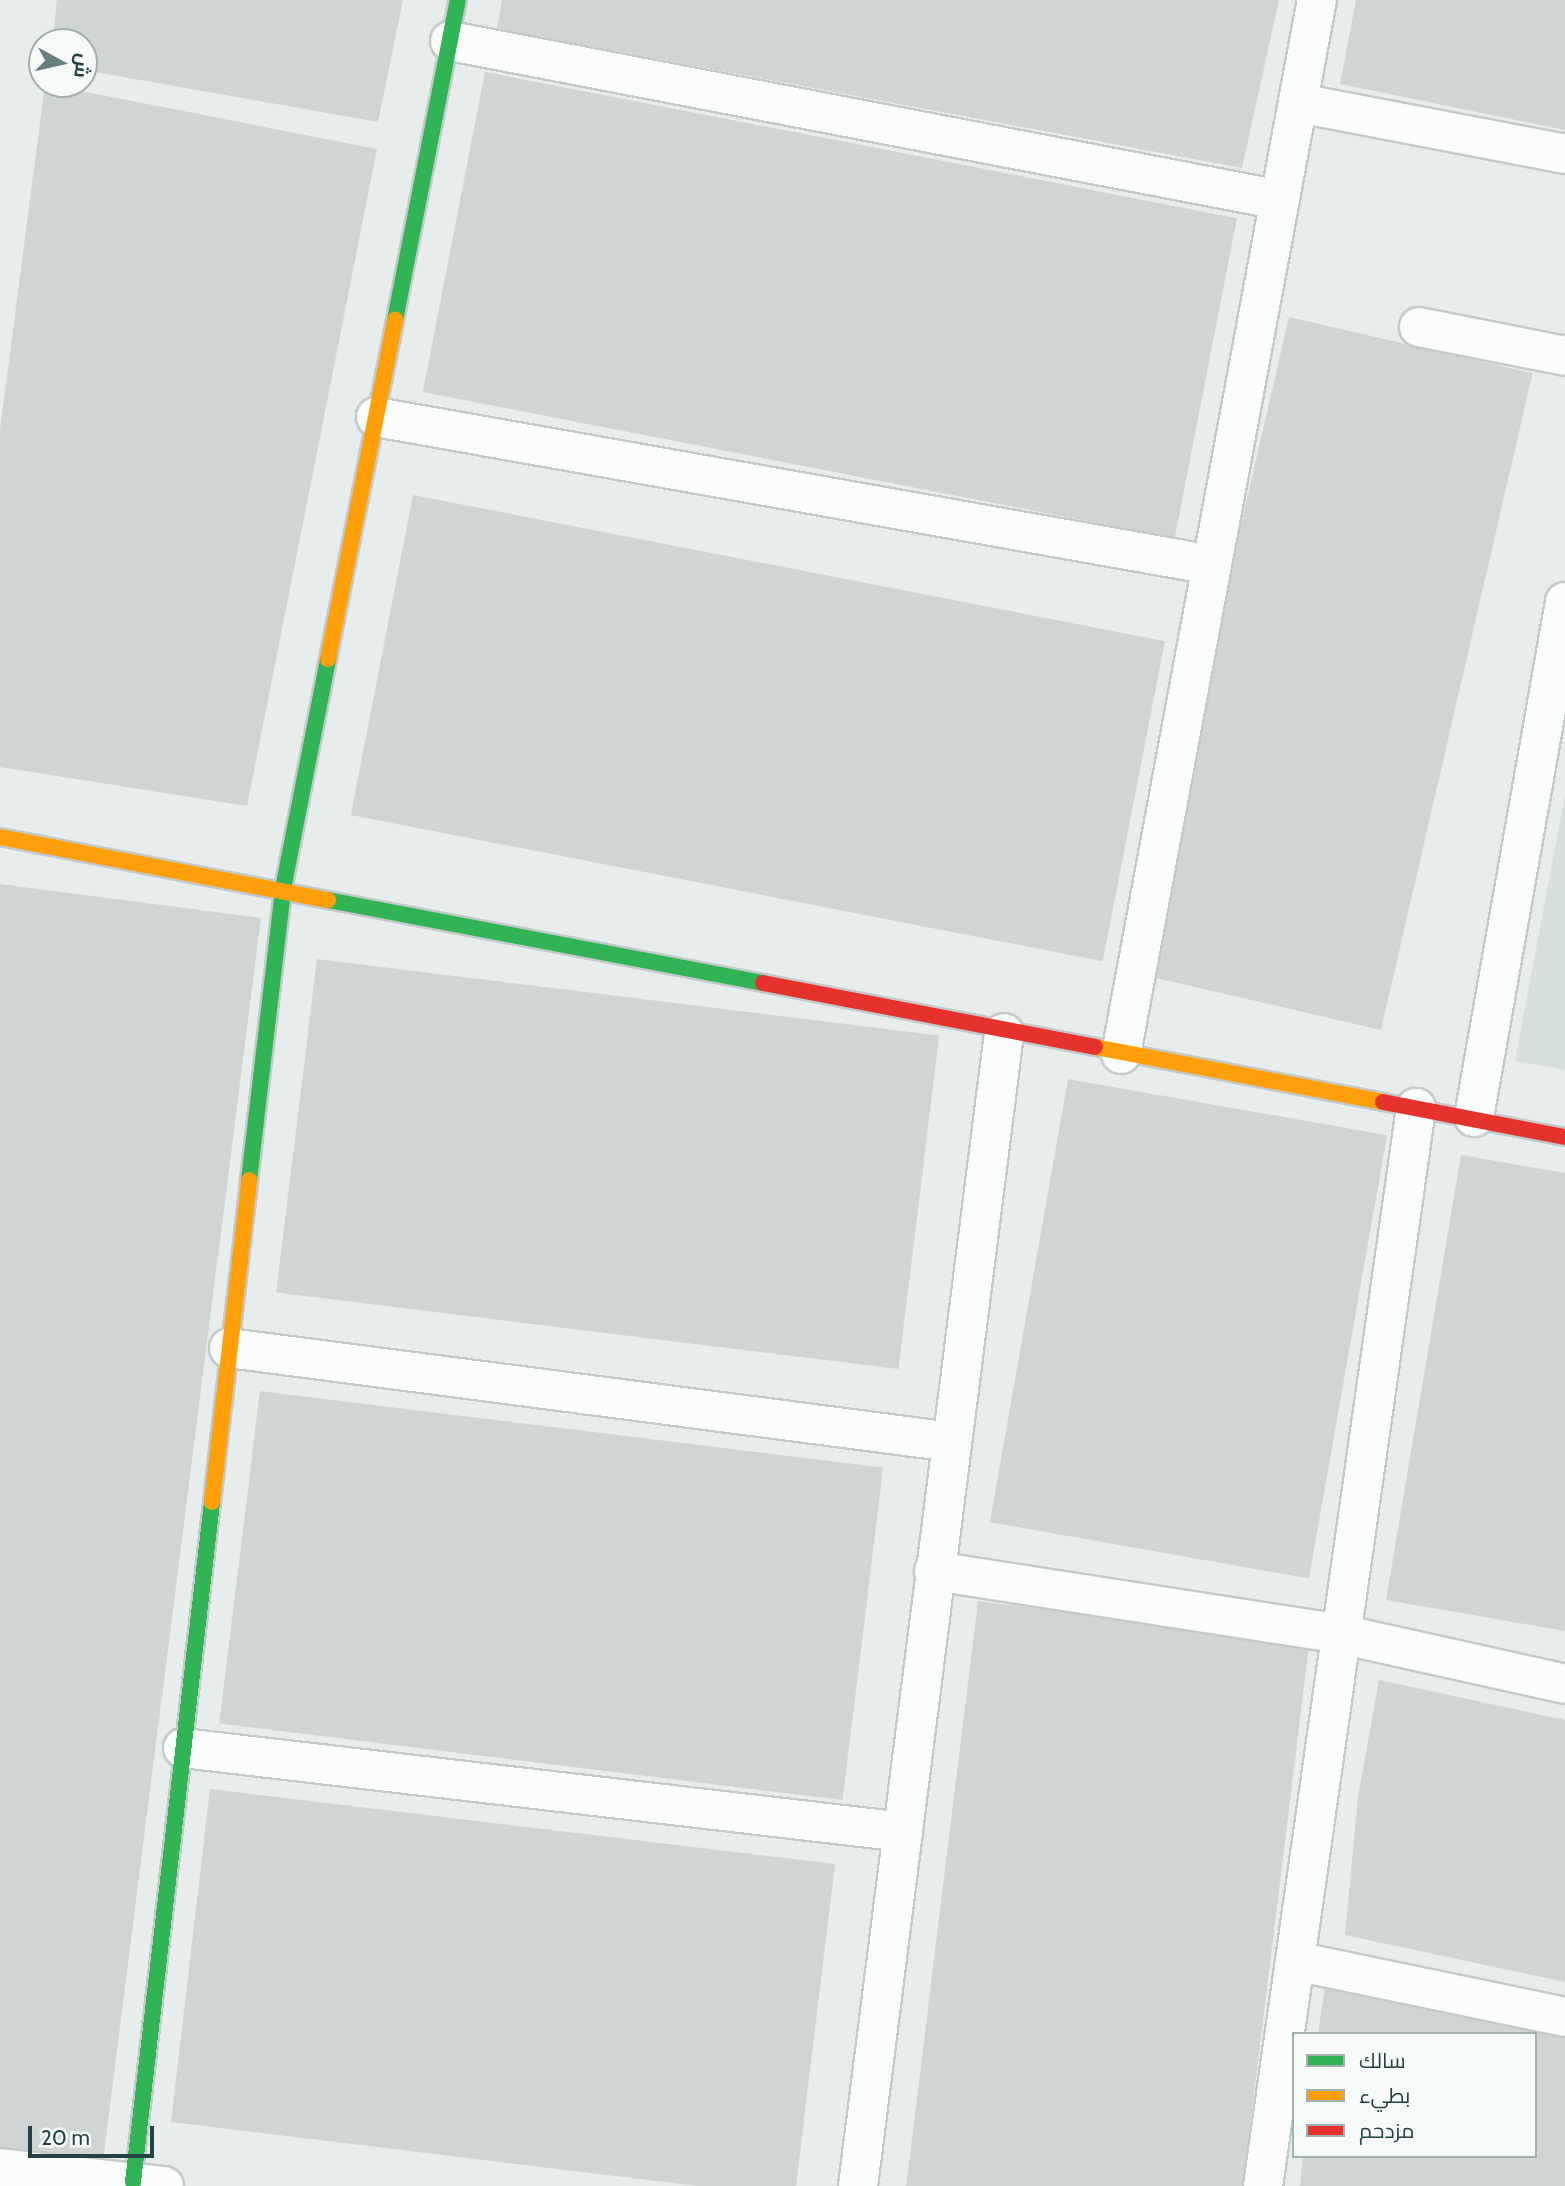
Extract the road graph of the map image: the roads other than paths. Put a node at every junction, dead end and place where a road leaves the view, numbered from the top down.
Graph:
1 (458, 0) edge
2 (1317, 0) edge
3 (450, 41) junction
4 (1298, 103) junction
5 (1565, 154) edge
6 (1280, 200) junction
7 (1419, 327) dead end
8 (1565, 356) edge
9 (376, 417) junction
10 (1212, 565) junction
11 (1565, 602) edge
12 (0, 837) edge
13 (283, 889) junction
14 (1004, 1033) junction
15 (1121, 1054) junction
16 (1416, 1108) junction
17 (1474, 1117) junction
18 (1565, 1137) edge
19 (229, 1348) junction
20 (952, 1442) junction
21 (934, 1571) junction
22 (1339, 1634) junction
23 (1565, 1684) edge
24 (183, 1748) junction
25 (903, 1832) junction
26 (1295, 1961) junction
27 (1565, 2017) edge
28 (0, 2168) edge
29 (148, 2184) edge
30 (858, 2186) edge
31 (1263, 2186) edge

1 - 3 street
2 - 4 street
3 - 6 street
3 - 9 street
4 - 5 street
4 - 6 street
6 - 10 street
7 - 8 street
9 - 10 street
9 - 13 street
10 - 15 street
11 - 17 street
12 - 13 street
13 - 14 street
13 - 19 street
14 - 15 street
14 - 20 street
15 - 16 street
16 - 17 street
16 - 22 street
17 - 18 street
19 - 20 street
19 - 24 street
20 - 21 street
21 - 22 street
21 - 25 street
22 - 23 street
22 - 26 street
24 - 25 street
24 - 29 street
25 - 30 street
26 - 27 street
26 - 31 street
28 - 29 street

